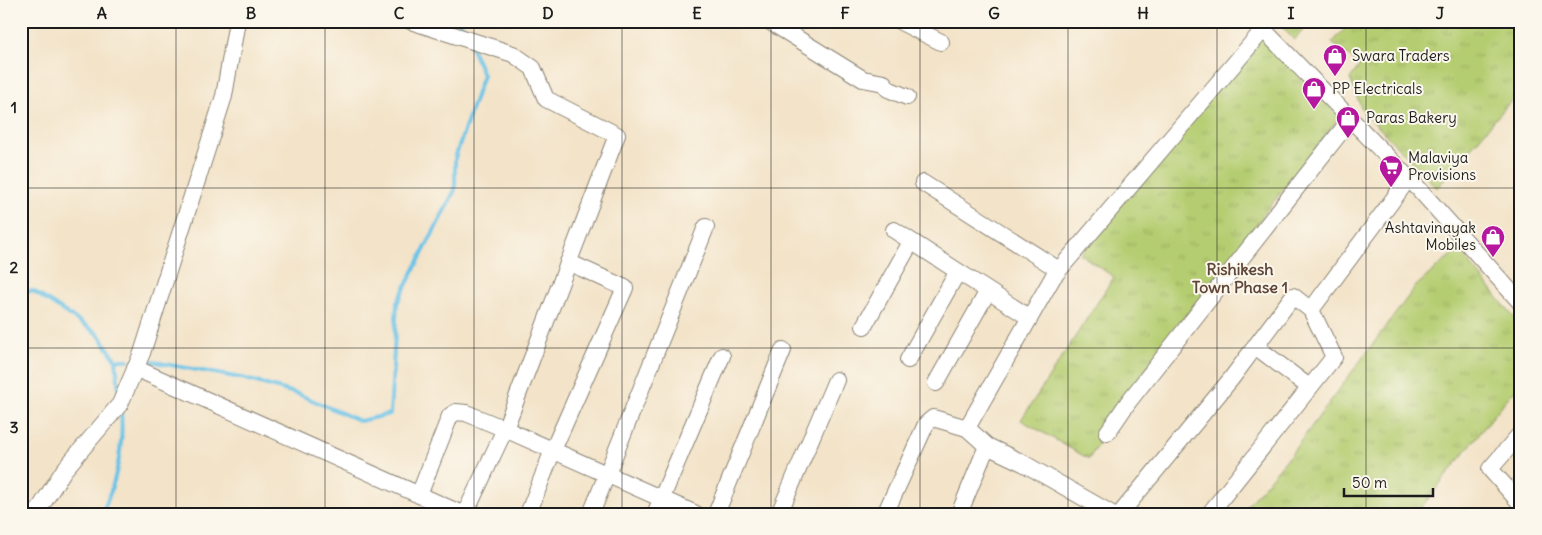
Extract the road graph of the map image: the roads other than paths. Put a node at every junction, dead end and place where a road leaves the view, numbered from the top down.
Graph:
1 (237, 21) edge
2 (410, 21) edge
3 (769, 21) edge
4 (899, 21) edge
5 (1259, 26) edge
6 (941, 42) dead end
7 (907, 97) dead end
8 (1350, 120) junction
9 (1409, 178) junction
10 (923, 183) dead end
11 (706, 227) dead end
12 (894, 230) dead end
13 (911, 242) junction
14 (568, 262) junction
15 (1059, 270) junction
16 (958, 273) junction
17 (988, 291) junction
18 (1521, 303) edge
19 (1311, 310) junction
20 (1030, 318) junction
21 (864, 326) dead end
22 (1255, 346) junction
23 (783, 350) dead end
24 (722, 356) dead end
25 (908, 360) dead end
26 (134, 368) junction
27 (836, 380) dead end
28 (936, 383) dead end
29 (1309, 387) junction
30 (967, 428) junction
31 (505, 429) junction
32 (1107, 434) dead end
33 (1520, 436) edge
34 (987, 446) junction
35 (553, 450) junction
36 (608, 475) junction
37 (419, 495) junction
38 (1521, 504) edge
39 (658, 506) edge
40 (1210, 513) edge
41 (36, 514) edge
42 (463, 514) edge
43 (528, 514) edge
44 (591, 514) edge
45 (696, 514) edge
46 (716, 514) edge
47 (779, 514) edge
48 (885, 514) edge
49 (959, 514) edge
50 (1112, 514) edge
51 (1120, 514) edge

1 - 26 street
2 - 14 street
3 - 7 street
4 - 6 street
5 - 8 street
5 - 15 street
8 - 9 street
8 - 32 street
9 - 18 street
9 - 19 street
10 - 15 street
11 - 36 street
12 - 13 street
13 - 16 street
13 - 21 street
14 - 31 street
14 - 35 street
15 - 20 street
16 - 17 street
16 - 25 street
17 - 20 street
17 - 28 street
19 - 22 street
19 - 29 street
20 - 30 street
22 - 29 street
22 - 51 street
23 - 46 street
24 - 39 street
26 - 37 street
26 - 41 street
27 - 47 street
29 - 40 street
30 - 34 street
30 - 48 street
31 - 35 street
31 - 37 street
31 - 42 street
33 - 38 street
34 - 49 street
34 - 50 street
35 - 36 street
35 - 43 street
36 - 39 street
36 - 44 street
37 - 42 street
39 - 45 street

